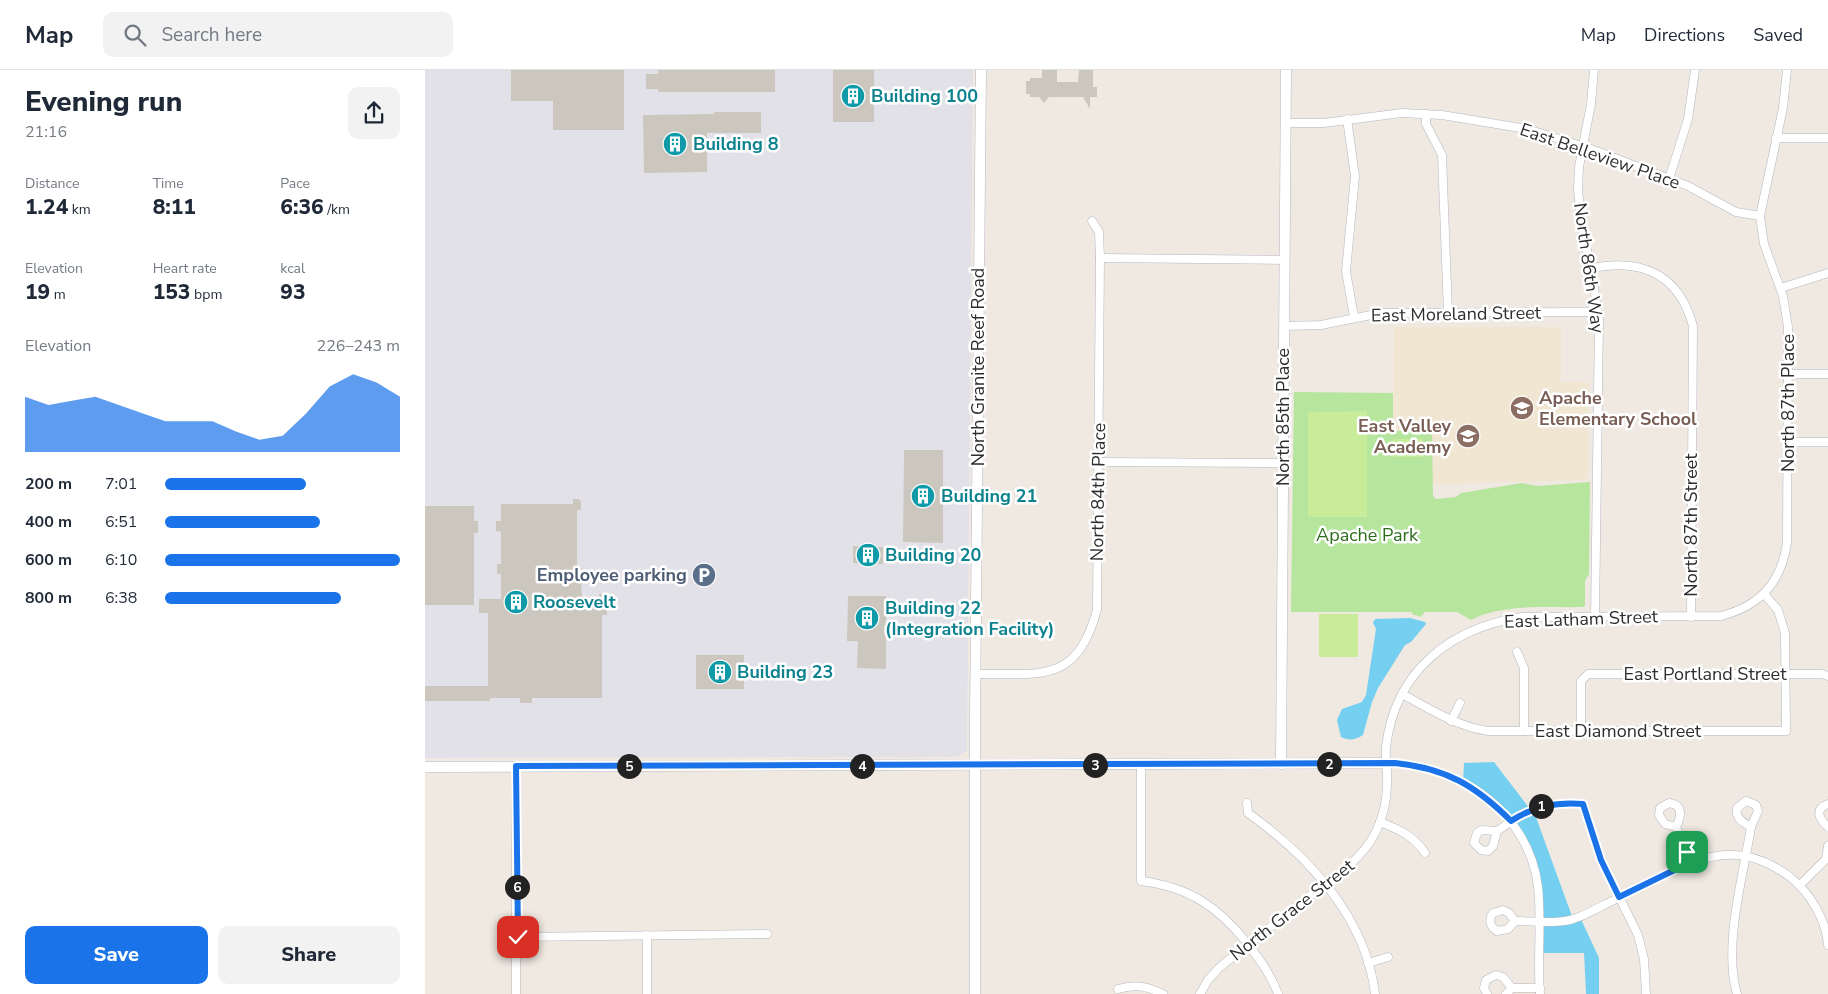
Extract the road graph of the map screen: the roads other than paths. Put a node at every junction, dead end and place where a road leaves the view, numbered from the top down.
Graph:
1 (981, 70) edge
2 (1286, 70) edge
3 (1594, 70) edge
4 (1695, 70) edge
5 (1787, 70) edge
6 (1426, 114) junction
7 (1347, 120) junction
8 (1285, 123) junction
9 (1776, 138) junction
10 (1828, 138) edge
11 (1583, 146) junction
12 (1669, 179) junction
13 (1760, 216) junction
14 (1092, 221) dead end
15 (1100, 258) junction
16 (1284, 260) junction
17 (1591, 268) junction
18 (1828, 273) edge
19 (1781, 288) junction
20 (1598, 312) junction
21 (1448, 313) junction
22 (1354, 317) junction
23 (1284, 326) junction
24 (1788, 374) junction
25 (1828, 374) edge
26 (1787, 442) junction
27 (1828, 442) edge
28 (1099, 462) junction
29 (1283, 463) junction
30 (1764, 594) junction
31 (1595, 617) junction
32 (1691, 617) junction
33 (1517, 652) dead end
34 (976, 674) junction
35 (1786, 674) junction
36 (1828, 676) edge
37 (1402, 694) junction
38 (1460, 703) dead end
39 (1451, 721) junction
40 (1524, 731) junction
41 (1581, 731) junction
42 (1387, 763) junction
43 (1281, 764) junction
44 (976, 765) junction
45 (1141, 765) junction
46 (516, 766) junction
47 (425, 767) edge
48 (1247, 803) dead end
49 (1828, 804) edge
50 (1511, 821) junction
51 (1380, 822) junction
52 (1676, 827) dead end
53 (1751, 827) dead end
54 (1828, 827) edge
55 (1497, 831) dead end
56 (1828, 846) edge
57 (1425, 853) dead end
58 (1747, 856) junction
59 (1691, 862) junction
60 (1325, 885) junction
61 (1800, 885) junction
62 (1619, 897) junction
63 (1515, 921) dead end
64 (1539, 922) junction
65 (767, 934) dead end
66 (647, 935) junction
67 (518, 937) junction
68 (1248, 945) junction
69 (1828, 945) edge
70 (1388, 957) dead end
71 (1368, 963) junction
72 (1118, 989) dead end
73 (1509, 991) edge
74 (1540, 991) edge
75 (517, 994) edge
76 (647, 994) edge
77 (975, 994) edge
78 (1163, 994) edge
79 (1200, 994) edge
80 (1277, 994) edge
81 (1375, 994) edge
82 (1487, 994) edge
83 (1646, 994) edge
84 (1737, 994) edge

1 - 34 street, North Granite Reef Road
2 - 8 street, North 85th Place
3 - 11 street, North 86th Way
4 - 12 street
5 - 9 street, North 87th Place
6 - 7 street, East Belleview Place
6 - 11 street, East Belleview Place
6 - 21 street
7 - 8 street, East Belleview Place
7 - 22 street
8 - 16 street, North 85th Place
9 - 10 street
9 - 13 street, North 87th Place
11 - 12 street, East Belleview Place
11 - 17 street, North 86th Way
12 - 13 street, East Belleview Place
13 - 19 street, North 87th Place
14 - 15 street, North 84th Place
15 - 16 street
15 - 28 street, North 84th Place
16 - 23 street, North 85th Place
17 - 20 street, North 86th Way
17 - 32 street, North 87th Street
18 - 19 street
19 - 24 street, North 87th Place
20 - 21 street, East Moreland Street
20 - 31 street, North 86th Way
21 - 22 street, East Moreland Street
22 - 23 street, East Moreland Street
23 - 29 street, North 85th Place
24 - 25 street
24 - 26 street, North 87th Place
26 - 27 street
26 - 30 street, North 87th Place
28 - 29 street
28 - 34 street, North 84th Place
29 - 43 street, North 85th Place
30 - 32 street, East Latham Street
30 - 35 street
31 - 32 street, East Latham Street
31 - 37 street, East Latham Street
33 - 40 street
34 - 44 street, North Granite Reef Road
35 - 36 street, East Portland Street
35 - 41 street, East Portland Street
35 - 41 street, East Diamond Street
37 - 39 street, East Diamond Street
37 - 42 street, East Latham Street
38 - 39 street
39 - 40 street, East Diamond Street
40 - 41 street, East Diamond Street
42 - 43 street
42 - 50 street
42 - 51 street, North Grace Street
43 - 45 street
44 - 45 street
44 - 46 street
44 - 77 street, North Granite Reef Road
45 - 68 street
46 - 47 street
46 - 67 street
48 - 60 street
49 - 54 street
50 - 55 street
50 - 62 street
50 - 64 street
51 - 57 street
51 - 60 street, North Grace Street
52 - 59 street
53 - 58 street
56 - 61 street
58 - 59 street
58 - 61 street
58 - 84 street
59 - 62 street
60 - 68 street, North Grace Street
60 - 71 street
61 - 69 street
62 - 64 street
62 - 83 street
63 - 64 street
64 - 74 street
65 - 66 street
66 - 67 street
66 - 76 street
67 - 75 street
68 - 79 street, North Grace Street
68 - 80 street
70 - 71 street
71 - 81 street
72 - 78 street
73 - 74 street
73 - 82 street

